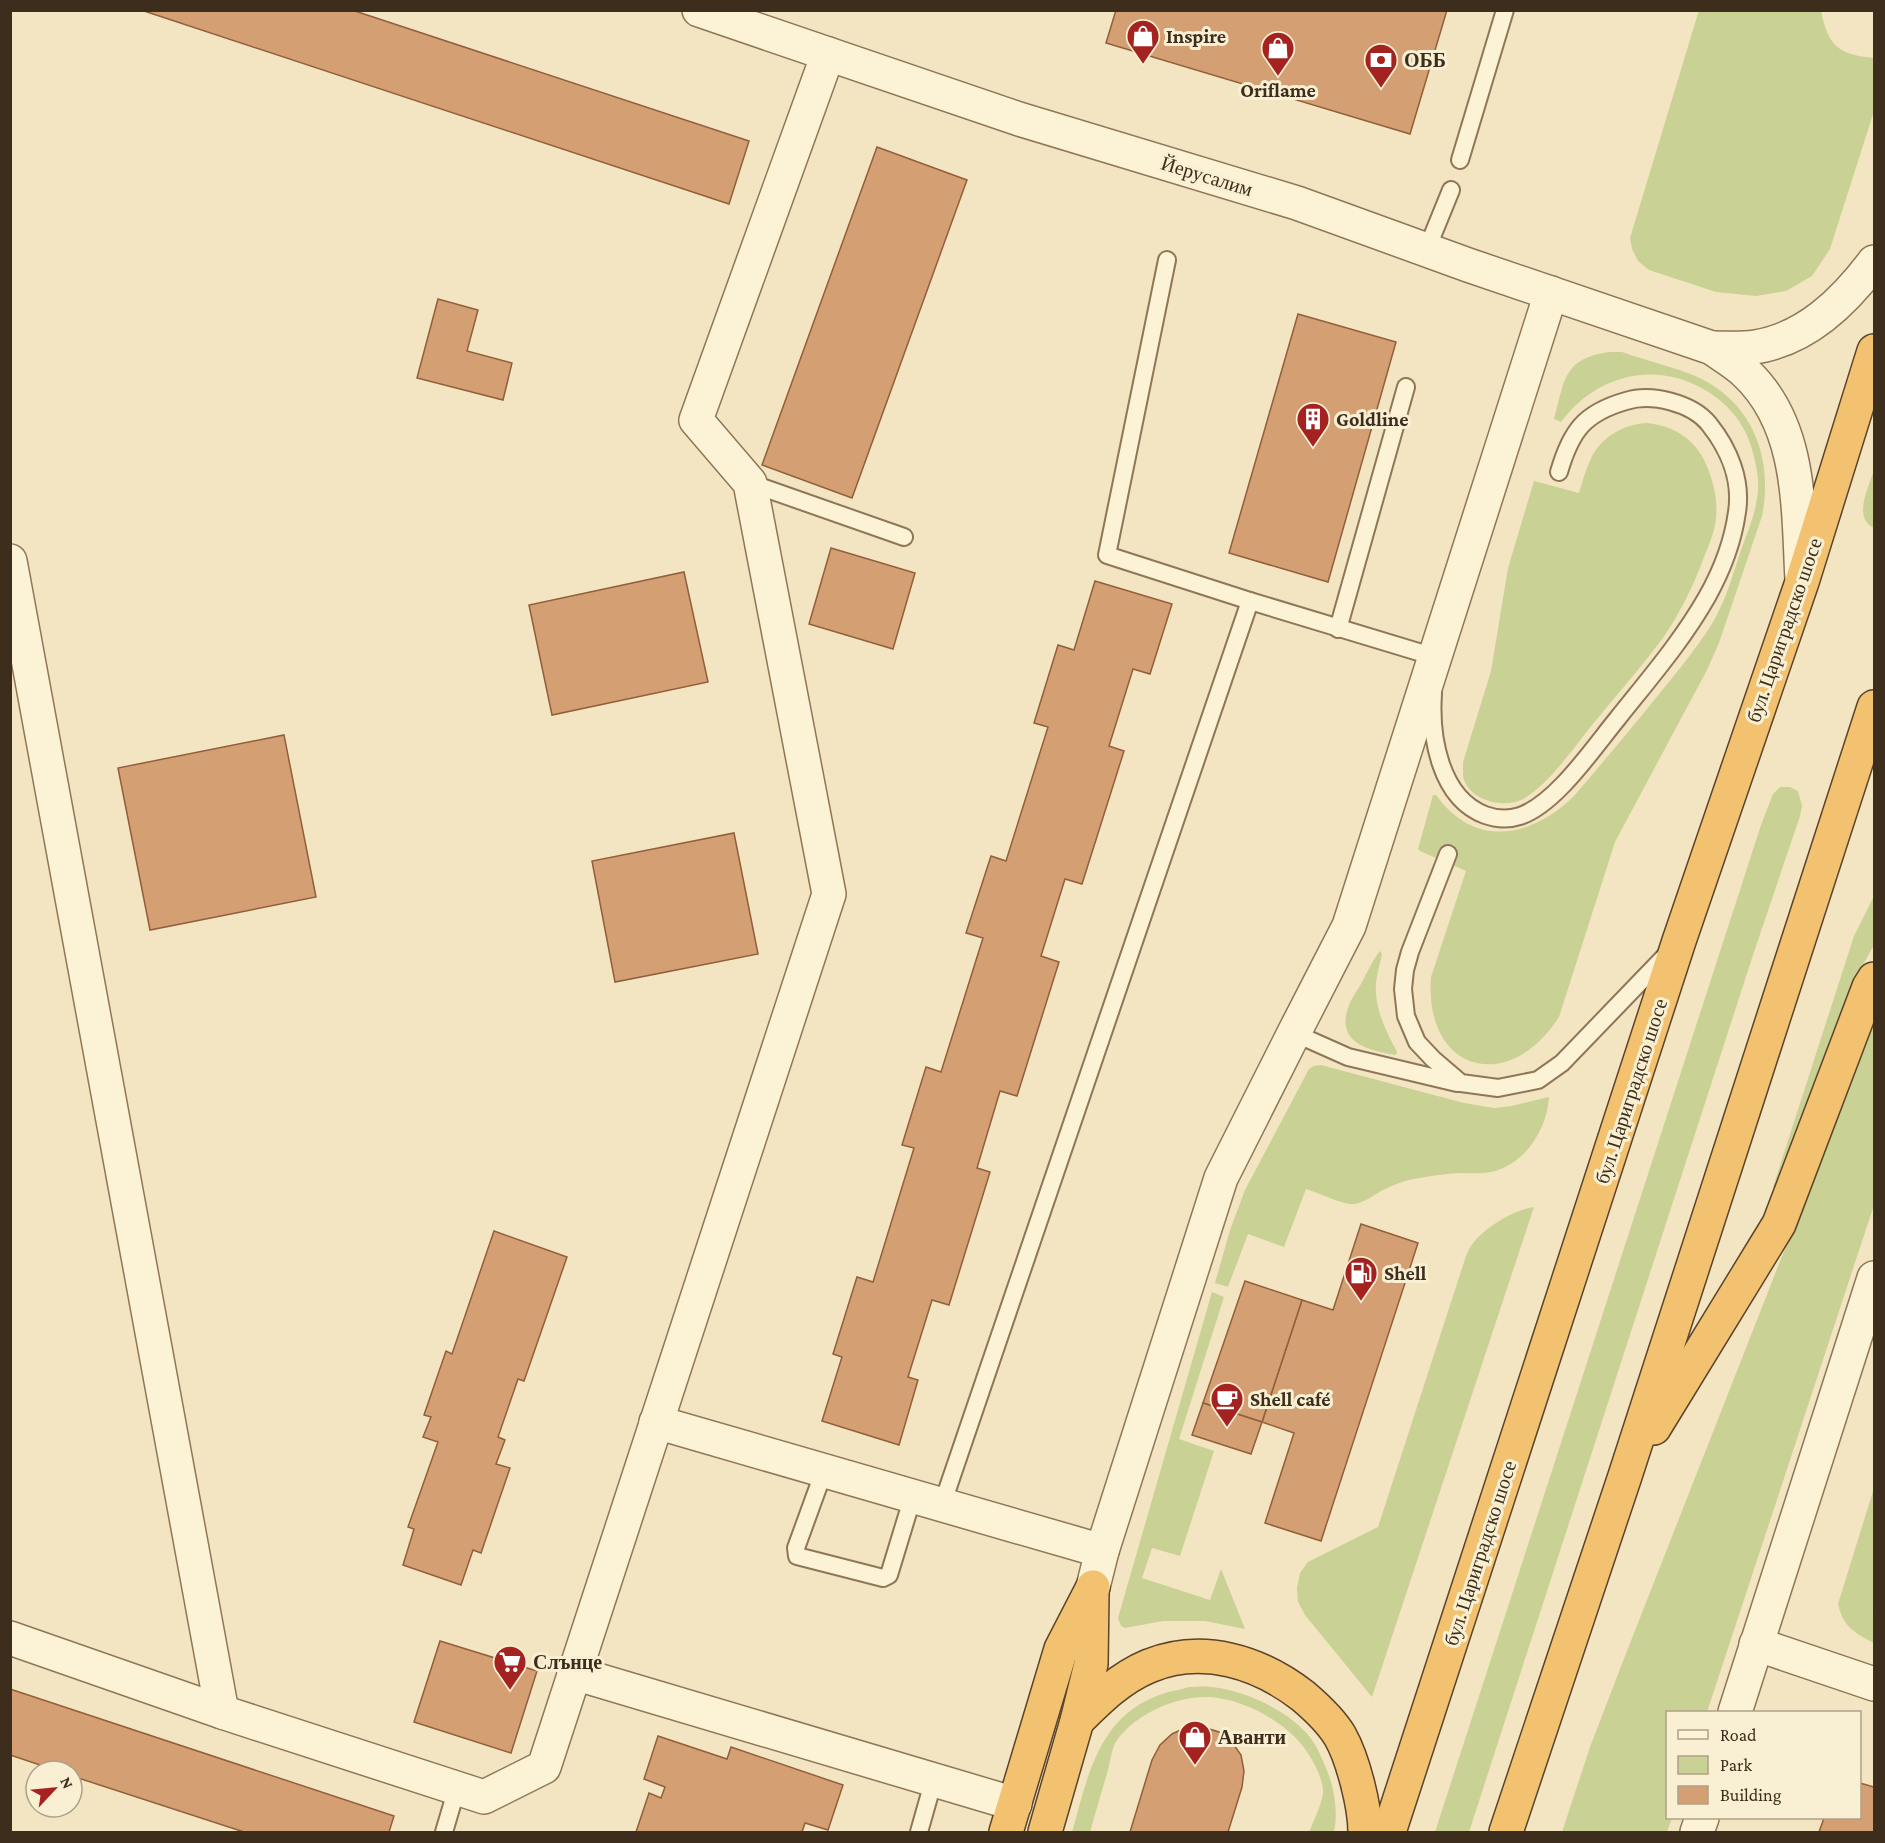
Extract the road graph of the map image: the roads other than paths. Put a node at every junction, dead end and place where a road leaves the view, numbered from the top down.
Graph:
1 (699, 10) edge
2 (1505, 10) edge
3 (828, 54) junction
4 (1460, 160) dead end
5 (1451, 190) dead end
6 (1427, 249) junction
7 (1167, 260) dead end
8 (1875, 262) edge
9 (1551, 293) junction
10 (1712, 348) junction
11 (1875, 351) edge
12 (1406, 387) dead end
13 (1558, 472) dead end
14 (750, 483) junction
15 (904, 537) dead end
16 (10, 561) edge
17 (1802, 582) junction
18 (1250, 602) junction
19 (1338, 629) junction
20 (1435, 657) junction
21 (1875, 707) edge
22 (1448, 854) dead end
23 (1679, 941) junction
24 (1875, 979) edge
25 (1294, 1033) junction
26 (1461, 1083) junction
27 (1875, 1278) edge
28 (1866, 1338) edge
29 (656, 1422) junction
30 (824, 1471) junction
31 (1625, 1476) junction
32 (927, 1500) junction
33 (1102, 1551) junction
34 (1093, 1587) junction
35 (10, 1638) edge
36 (1756, 1644) junction
37 (574, 1673) junction
38 (1875, 1684) edge
39 (1736, 1711) edge
40 (222, 1712) junction
41 (1077, 1720) junction
42 (934, 1779) junction
43 (457, 1788) junction
44 (1011, 1818) edge
45 (444, 1833) edge
46 (919, 1833) edge
47 (1045, 1833) edge
48 (1365, 1833) edge
49 (1389, 1833) edge
50 (1506, 1833) edge

1 - 3 street, Йерусалим
2 - 4 lane
3 - 6 street, Йерусалим
3 - 14 street
5 - 6 lane
6 - 9 street, Йерусалим
7 - 18 lane
8 - 10 street, Йерусалим
9 - 10 street, Йерусалим
9 - 20 street
10 - 17 street, Йерусалим
11 - 17 highway, бул. Цариградско шосе
12 - 19 lane
13 - 20 lane
14 - 15 lane
14 - 29 street
16 - 40 street
17 - 23 highway, бул. Цариградско шосе
18 - 19 lane
18 - 32 lane
19 - 20 lane
20 - 25 street
21 - 31 highway
22 - 26 lane
23 - 26 lane
23 - 49 highway, бул. Цариградско шосе
24 - 31 highway
25 - 26 lane
25 - 33 street
27 - 28 street
28 - 36 street
29 - 30 street
29 - 37 street
30 - 32 street
30 - 32 lane
31 - 50 highway
32 - 33 street
33 - 34 street
34 - 41 highway
34 - 44 highway
35 - 40 street
36 - 38 street
36 - 39 street
37 - 42 street
37 - 43 street
40 - 43 street
41 - 47 highway
41 - 48 highway
42 - 44 street
42 - 46 lane
43 - 45 lane

